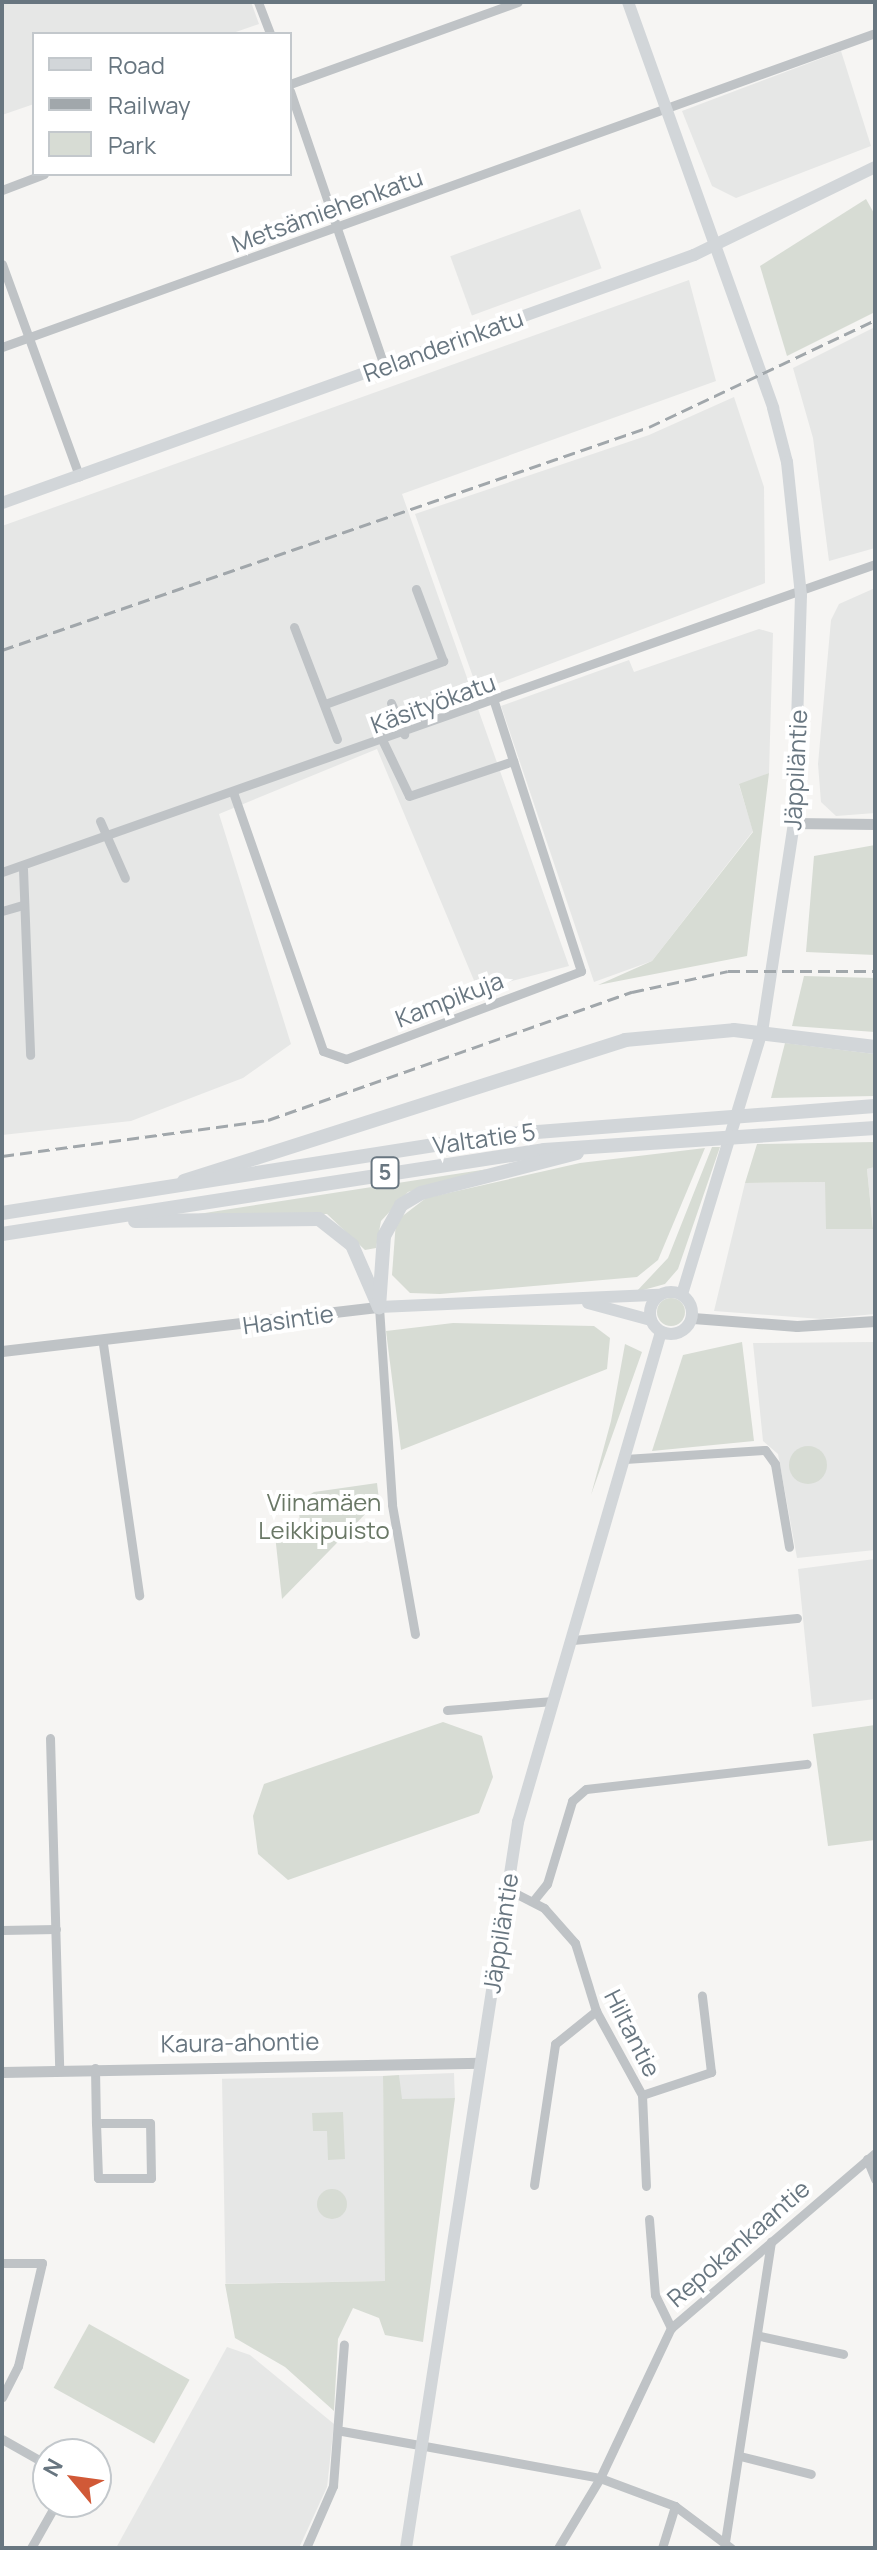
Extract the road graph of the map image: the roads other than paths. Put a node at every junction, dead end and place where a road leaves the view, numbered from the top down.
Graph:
1 (258, 2) edge
2 (518, 2) edge
3 (628, 2) edge
4 (269, 32) edge
5 (875, 33) edge
6 (292, 83) edge
7 (292, 97) edge
8 (665, 110) junction
9 (875, 167) edge
10 (39, 176) edge
11 (2, 190) edge
12 (339, 227) junction
13 (715, 245) junction
14 (2, 264) edge
15 (29, 338) junction
16 (2, 347) edge
17 (384, 366) junction
18 (79, 476) junction
19 (2, 503) edge
20 (875, 564) edge
21 (416, 589) dead end
22 (801, 595) junction
23 (294, 627) dead end
24 (494, 702) junction
25 (391, 703) dead end
26 (325, 704) junction
27 (376, 727) dead end
28 (404, 734) junction
29 (337, 739) dead end
30 (384, 741) junction
31 (513, 761) junction
32 (234, 795) junction
33 (100, 821) dead end
34 (794, 823) junction
35 (875, 824) edge
36 (108, 838) junction
37 (23, 869) junction
38 (2, 872) edge
39 (125, 878) dead end
40 (23, 905) junction
41 (2, 911) edge
42 (762, 1031) junction
43 (875, 1047) edge
44 (30, 1055) dead end
45 (875, 1106) edge
46 (875, 1128) edge
47 (614, 1143) junction
48 (170, 1188) junction
49 (2, 1213) edge
50 (81, 1222) junction
51 (2, 1234) edge
52 (682, 1294) junction
53 (659, 1295) junction
54 (575, 1300) junction
55 (379, 1307) junction
56 (693, 1318) junction
57 (651, 1320) junction
58 (875, 1321) edge
59 (661, 1332) junction
60 (103, 1344) junction
61 (2, 1351) edge
62 (625, 1459) junction
63 (789, 1547) dead end
64 (139, 1595) dead end
65 (797, 1618) dead end
66 (415, 1634) dead end
67 (573, 1640) junction
68 (553, 1701) junction
69 (447, 1710) dead end
70 (50, 1738) dead end
71 (807, 1764) dead end
72 (505, 1888) junction
73 (533, 1901) junction
74 (56, 1929) junction
75 (2, 1930) edge
76 (702, 1996) dead end
77 (596, 2011) junction
78 (480, 2063) junction
79 (95, 2068) junction
80 (59, 2070) junction
81 (2, 2072) edge
82 (642, 2095) junction
83 (96, 2123) junction
84 (871, 2156) edge
85 (875, 2179) edge
86 (534, 2185) dead end
87 (646, 2186) dead end
88 (649, 2219) dead end
89 (771, 2242) junction
90 (2, 2263) edge
91 (671, 2328) junction
92 (760, 2336) junction
93 (344, 2344) dead end
94 (843, 2354) dead end
95 (2, 2397) edge
96 (342, 2431) junction
97 (2, 2439) edge
98 (421, 2448) junction
99 (32, 2456) edge
100 (740, 2456) junction
101 (811, 2474) dead end
102 (600, 2478) junction
103 (675, 2506) junction
104 (48, 2518) edge
105 (728, 2545) edge
106 (31, 2548) edge
107 (306, 2548) edge
108 (406, 2548) edge
109 (558, 2548) edge
110 (662, 2548) edge

1 - 4 street
2 - 6 street
3 - 8 main road, Jäppiläntie
5 - 8 street, Metsämiehenkatu
7 - 12 street
8 - 12 street, Metsämiehenkatu
8 - 13 main road, Jäppiläntie
9 - 13 main road, Relanderinkatu
10 - 11 street
12 - 15 street, Metsämiehenkatu
12 - 17 street
13 - 17 main road, Relanderinkatu
13 - 22 main road, Jäppiläntie
14 - 15 street
15 - 16 street, Metsämiehenkatu
15 - 18 street
17 - 18 main road, Relanderinkatu
18 - 19 main road, Relanderinkatu
20 - 22 street, Käsityökatu
21 - 26 street
22 - 24 street, Käsityökatu
22 - 34 main road, Jäppiläntie
23 - 26 street
24 - 28 street, Käsityökatu
24 - 31 street, Kampikuja
25 - 28 street
26 - 29 street
27 - 30 street
28 - 30 street, Käsityökatu
30 - 31 street
30 - 32 street, Käsityökatu
31 - 32 street, Kampikuja
32 - 36 street, Käsityökatu
33 - 36 street
34 - 35 street
34 - 42 main road, Jäppiläntie
36 - 37 street, Käsityökatu
36 - 39 street
37 - 38 street, Käsityökatu
37 - 40 street
40 - 41 street
40 - 44 street
42 - 43 highway
42 - 48 highway
42 - 52 main road, Jäppiläntie
45 - 48 highway, Valtatie 5 / 5
46 - 47 highway, Valtatie 5 / 5
47 - 50 highway, Valtatie 5 / 5
47 - 55 highway
48 - 49 highway, Valtatie 5 / 5
50 - 51 highway, Valtatie 5 / 5
50 - 55 highway
52 - 53 main road
52 - 56 main road
53 - 54 main road, Hasintie
53 - 57 main road
54 - 55 main road, Hasintie
54 - 57 main road, Hasintie
55 - 60 street, Hasintie
55 - 66 street
56 - 58 street
56 - 59 main road
57 - 59 main road
59 - 62 main road, Jäppiläntie
60 - 61 street, Hasintie
60 - 64 street
62 - 63 street
62 - 67 main road, Jäppiläntie
65 - 67 street
67 - 68 main road, Jäppiläntie
68 - 69 street
68 - 72 main road, Jäppiläntie
70 - 74 street
71 - 73 street
72 - 73 street, Hiltantie
72 - 78 main road, Jäppiläntie
73 - 77 street, Hiltantie
74 - 75 street
74 - 80 street
76 - 82 street
77 - 82 street, Hiltantie
77 - 86 street
78 - 79 street, Kaura-ahontie
78 - 98 main road, Jäppiläntie
79 - 80 street, Kaura-ahontie
79 - 83 street
80 - 81 street, Kaura-ahontie
82 - 87 street, Hiltantie
83 - 83 street
84 - 85 street
84 - 89 street, Repokankaantie
88 - 91 street
89 - 91 street, Repokankaantie
89 - 92 street
90 - 95 street
91 - 102 street, Repokankaantie
92 - 94 street
92 - 100 street
93 - 96 street
96 - 98 street
96 - 107 street
97 - 99 street
98 - 102 street
98 - 108 main road, Jäppiläntie
100 - 101 street
100 - 105 street
102 - 103 street
102 - 109 street, Repokankaantie
103 - 105 street
103 - 110 street
104 - 106 street

